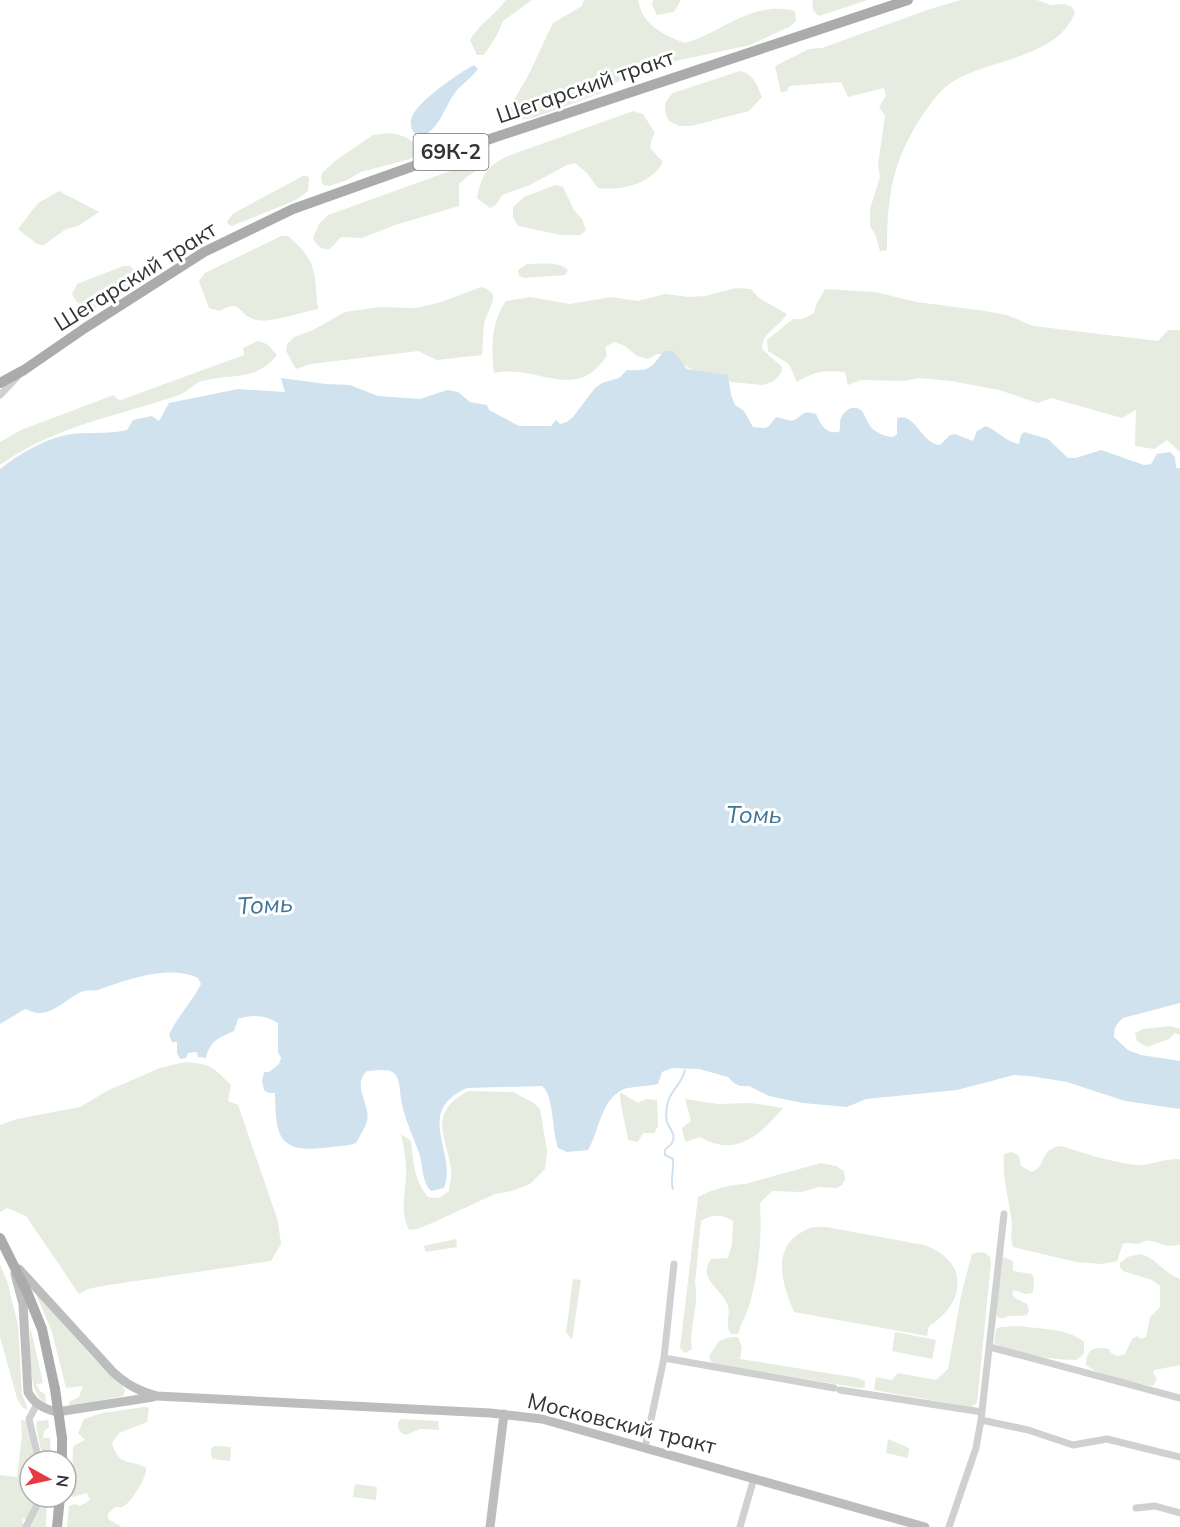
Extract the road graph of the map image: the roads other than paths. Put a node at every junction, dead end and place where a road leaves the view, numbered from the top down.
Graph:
1 (908, 0) edge
2 (24, 370) junction
3 (0, 383) edge
4 (0, 394) edge
5 (1004, 1214) dead end
6 (2, 1243) edge
7 (11, 1260) junction
8 (674, 1264) dead end
9 (990, 1347) junction
10 (664, 1358) junction
11 (157, 1396) junction
12 (1180, 1398) edge
13 (37, 1404) junction
14 (504, 1414) junction
15 (981, 1416) junction
16 (645, 1448) junction
17 (36, 1449) edge
18 (62, 1449) edge
19 (1180, 1457) edge
20 (754, 1478) junction
21 (1136, 1508) dead end
22 (34, 1509) edge
23 (59, 1509) edge
24 (1180, 1514) edge
25 (26, 1527) edge
26 (57, 1527) edge
27 (490, 1527) edge
28 (740, 1527) edge
29 (925, 1527) edge
30 (949, 1527) edge

1 - 2 main road, Шегарский тракт / 69К-2
2 - 3 main road, Шегарский тракт / 69К-2
2 - 4 street
5 - 9 street
6 - 7 main road
7 - 11 main road
7 - 13 main road
7 - 18 main road, bridge
8 - 10 street
9 - 12 street
9 - 15 street
10 - 15 street
10 - 16 street
11 - 13 main road
11 - 14 main road, Московский тракт
13 - 17 street
14 - 16 main road, Московский тракт
14 - 27 main road
15 - 19 street
15 - 30 street
16 - 20 main road, Московский тракт
20 - 28 street
20 - 29 main road, Московский тракт
21 - 24 street
22 - 25 street
23 - 26 main road

